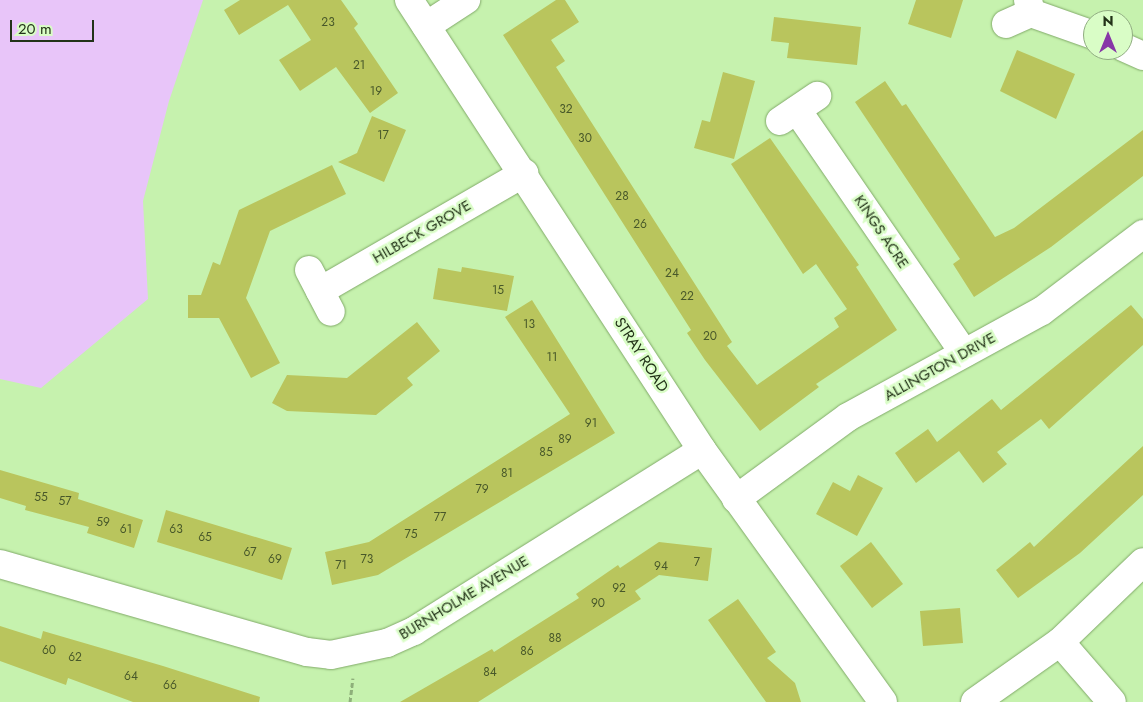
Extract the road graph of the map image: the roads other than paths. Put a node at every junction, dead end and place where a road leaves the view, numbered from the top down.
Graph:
1 (409, 0) edge
2 (466, 0) edge
3 (1029, 6) edge
4 (1006, 24) dead end
5 (426, 26) junction
6 (1083, 30) edge
7 (798, 109) dead end
8 (524, 172) junction
9 (1143, 234) edge
10 (320, 291) dead end
11 (964, 353) junction
12 (702, 450) junction
13 (736, 499) junction
14 (1143, 562) edge
15 (0, 564) edge
16 (1060, 642) junction
17 (883, 702) edge
18 (974, 702) edge
19 (1112, 702) edge

1 - 5 street, STRAY ROAD
2 - 5 street
3 - 4 street
3 - 6 street
5 - 8 street, STRAY ROAD
7 - 11 street, KINGS ACRE
8 - 10 street, HILBECK GROVE
8 - 12 street, STRAY ROAD
9 - 11 street, ALLINGTON DRIVE
11 - 13 street, ALLINGTON DRIVE
12 - 13 street, STRAY ROAD
12 - 15 street, BURNHOLME AVENUE
13 - 17 street, STRAY ROAD
14 - 16 street
16 - 18 street
16 - 19 street

